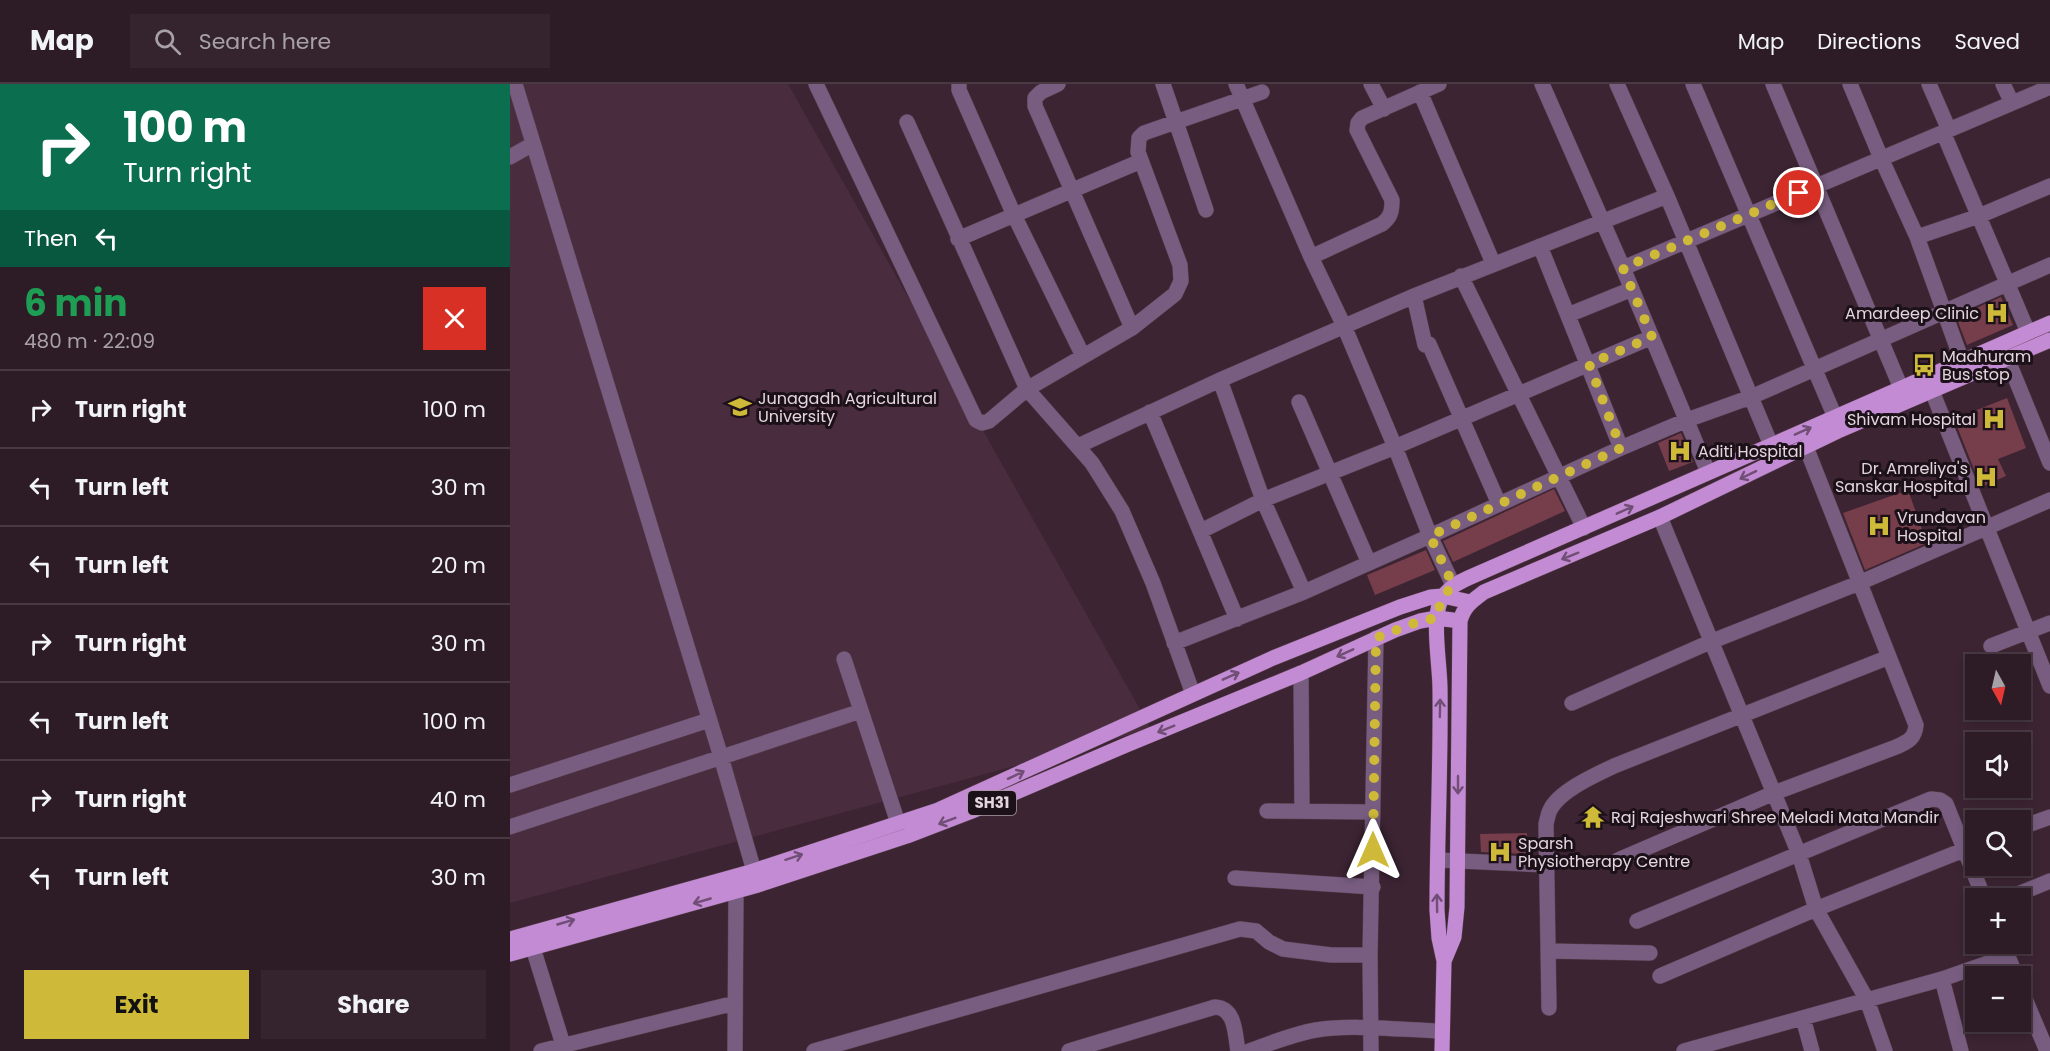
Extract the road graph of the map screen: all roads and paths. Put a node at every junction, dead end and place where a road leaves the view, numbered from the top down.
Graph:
1 (515, 84) edge
2 (816, 84) edge
3 (958, 84) edge
4 (1058, 84) edge
5 (1163, 84) edge
6 (1371, 84) edge
7 (1439, 84) edge
8 (1542, 84) edge
9 (1617, 84) edge
10 (1694, 84) edge
11 (1773, 84) edge
12 (1850, 84) edge
13 (1929, 84) edge
14 (2003, 84) edge
15 (2050, 87) edge
16 (1238, 91) edge
17 (1262, 92) dead end
18 (1420, 92) junction
19 (2012, 103) junction
20 (1384, 109) junction
21 (1175, 121) junction
22 (906, 122) dead end
23 (1946, 131) junction
24 (533, 144) junction
25 (510, 157) edge
26 (1881, 158) junction
27 (1141, 161) junction
28 (1815, 186) junction
29 (2050, 186) edge
30 (1072, 191) junction
31 (1667, 196) junction
32 (1206, 210) dead end
33 (1749, 214) junction
34 (1014, 215) junction
35 (1979, 216) junction
36 (1603, 222) junction
37 (1917, 237) junction
38 (958, 239) junction
39 (1685, 242) junction
40 (1540, 246) junction
41 (1311, 257) junction
42 (1493, 263) junction
43 (2050, 265) edge
44 (1623, 268) junction
45 (1461, 276) junction
46 (2008, 284) junction
47 (1632, 289) junction
48 (1414, 296) junction
49 (1944, 312) junction
50 (1568, 315) junction
51 (2050, 323) edge
52 (1344, 326) junction
53 (1132, 328) junction
54 (2028, 333) junction
55 (1652, 337) junction
56 (1881, 340) junction
57 (2050, 340) edge
58 (1083, 356) junction
59 (2007, 358) junction
60 (1962, 361) junction
61 (1589, 364) junction
62 (1815, 369) junction
63 (1220, 380) junction
64 (1900, 388) junction
65 (1932, 391) junction
66 (1029, 392) junction
67 (1519, 393) junction
68 (1751, 397) junction
69 (1299, 402) dead end
70 (1150, 412) junction
71 (1461, 417) junction
72 (1835, 417) junction
73 (1687, 420) junction
74 (1771, 445) junction
75 (1078, 446) junction
76 (1395, 447) junction
77 (1806, 447) junction
78 (1621, 448) junction
79 (2050, 463) edge
80 (1708, 472) junction
81 (1331, 474) junction
82 (1559, 476) junction
83 (1263, 500) junction
84 (2050, 500) edge
85 (1499, 504) junction
86 (1660, 517) junction
87 (1584, 528) junction
88 (1986, 528) junction
89 (1201, 531) junction
90 (1430, 536) junction
91 (1369, 563) junction
92 (1859, 583) junction
93 (1448, 591) junction
94 (1304, 592) junction
95 (1470, 602) junction
96 (1237, 618) junction
97 (1437, 618) junction
98 (1460, 621) junction
99 (2050, 623) edge
100 (2028, 631) junction
101 (1376, 638) junction
102 (1710, 642) junction
103 (1174, 643) junction
104 (1990, 646) dead end
105 (1889, 657) junction
106 (844, 659) dead end
107 (1301, 673) junction
108 (2050, 686) edge
109 (1193, 694) junction
110 (1572, 703) dead end
111 (861, 711) junction
112 (1741, 716) junction
113 (709, 720) junction
114 (721, 757) junction
115 (510, 785) edge
116 (1774, 794) junction
117 (1267, 810) dead end
118 (1302, 811) junction
119 (1373, 812) junction
120 (2050, 817) edge
121 (898, 824) junction
122 (2031, 824) edge
123 (510, 827) edge
124 (1965, 840) edge
125 (1965, 849) edge
126 (1799, 854) junction
127 (1438, 860) junction
128 (1618, 860) dead end
129 (1457, 861) junction
130 (1547, 865) junction
131 (754, 871) junction
132 (1235, 878) dead end
133 (2050, 881) edge
134 (1373, 887) junction
135 (2031, 889) edge
136 (736, 891) junction
137 (1816, 909) junction
138 (1637, 921) dead end
139 (510, 939) edge
140 (533, 948) junction
141 (1548, 951) junction
142 (1650, 953) dead end
143 (510, 954) edge
144 (1996, 954) edge
145 (1370, 955) junction
146 (1444, 961) junction
147 (1660, 976) dead end
148 (1942, 979) junction
149 (1867, 1000) junction
150 (735, 1003) junction
151 (1549, 1008) dead end
152 (2031, 1012) edge
153 (1803, 1018) junction
154 (1372, 1029) junction
155 (1441, 1031) junction
156 (1731, 1045) edge
157 (565, 1048) edge
158 (541, 1051) edge
159 (735, 1051) edge
160 (814, 1051) edge
161 (1069, 1051) edge
162 (1238, 1051) edge
163 (1249, 1051) edge
164 (1371, 1051) edge
165 (1442, 1051) edge
166 (1684, 1051) edge
167 (1812, 1051) edge
168 (1885, 1051) edge
169 (1961, 1051) edge
170 (2048, 1051) edge

1 - 24 street
2 - 66 street
3 - 34 street
4 - 30 street
5 - 21 street
6 - 20 street
7 - 18 street
8 - 36 street
9 - 31 street
10 - 33 street
11 - 28 street
12 - 26 street
13 - 23 street
14 - 19 street
15 - 19 street
16 - 17 street
16 - 21 street
16 - 41 street
18 - 20 street
18 - 42 street
19 - 23 street
20 - 41 street
21 - 27 street
21 - 32 street
22 - 38 street
23 - 26 street
23 - 35 street
24 - 25 street
24 - 113 street
26 - 28 street
26 - 37 street
27 - 30 street
27 - 53 street
28 - 33 street
28 - 56 street
29 - 35 street
30 - 34 street
30 - 53 street
31 - 36 street
31 - 39 street
33 - 39 street
33 - 62 street
34 - 38 street
34 - 58 street
35 - 37 street
35 - 46 street
36 - 40 street
36 - 44 street
37 - 49 street
38 - 66 street
39 - 44 street
39 - 68 street
40 - 42 street
40 - 50 street
41 - 52 street
42 - 45 street
43 - 46 street
44 - 47 street
45 - 48 street
45 - 67 street
46 - 49 street
46 - 54 street
47 - 50 street
47 - 55 street
48 - 52 street
48 - 71 street
49 - 56 street
49 - 60 street
50 - 61 street
51 - 54 main road
52 - 63 street
52 - 76 street
53 - 58 street
54 - 60 main road
55 - 61 street
55 - 73 street
56 - 62 street
56 - 64 street
57 - 59 main road
58 - 66 street
59 - 65 main road
59 - 79 street
60 - 64 main road
61 - 67 street
61 - 78 street
62 - 68 street
62 - 72 street
63 - 70 street
63 - 83 street
64 - 72 main road
65 - 77 main road
65 - 88 street
66 - 75 street
67 - 71 street
67 - 82 street
68 - 73 street
68 - 74 street
69 - 81 street
70 - 75 street
70 - 89 street
71 - 76 street
71 - 85 street
74 -> 72 main road
73 - 78 street
73 - 80 street
74 - 80 main road
75 - 103 street
76 - 81 street
76 - 90 street
77 -> 86 main road
77 - 92 street
78 - 82 street
87 -> 80 main road
81 - 83 street
81 - 91 street
82 - 85 street
82 - 87 street
83 - 89 street
83 - 94 street
84 - 88 street
85 - 90 street
86 -> 95 main road
86 - 102 street
87 - 93 main road
88 - 92 street
88 - 100 street
89 - 96 street
90 - 91 street
90 - 93 street
91 - 94 street
92 - 102 street
92 - 105 street
93 - 95 main road
93 - 97 main road
109 -> 93 main road
94 - 96 street
95 - 98 main road
96 - 103 street
97 - 98 main road, SH31
97 - 101 main road, SH31
127 -> 97 main road
98 -> 129 main road
99 - 100 street
100 - 104 street
100 - 108 street
101 -> 107 main road, SH31
101 - 119 street
102 - 110 street
102 - 112 street
103 - 109 street
105 - 112 street
105 - 116 street
106 - 111 street
107 - 118 street
107 -> 136 main road, SH31
121 -> 109 main road
111 - 114 street
111 - 121 street
112 - 116 street
112 - 130 street
113 - 114 street
113 - 115 street
114 - 123 street
114 - 131 street
116 - 126 street
116 - 128 street
117 - 118 street
118 - 119 street
119 - 134 street
120 - 122 street
131 -> 121 main road
124 - 126 street
125 - 137 street
126 - 137 street
126 - 138 street
127 - 129 street
146 -> 127 main road
129 - 130 street
129 - 146 main road
130 - 141 street
139 -> 131 main road
132 - 134 street
133 - 135 street
134 - 145 street
136 -> 140 main road, SH31
136 - 150 street
137 - 147 street
137 - 149 street
140 - 143 main road, SH31
140 - 157 street
141 - 142 street
141 - 151 street
144 - 148 street
145 - 154 street
145 - 160 street
146 - 155 main road
148 - 149 street
148 - 169 street
149 - 153 street
149 - 168 street
150 - 157 street
150 - 159 street
152 - 170 street
153 - 156 street
153 - 167 street
154 - 155 street
154 - 163 street
154 - 164 street
155 - 165 main road
156 - 166 street
157 - 158 street
161 - 162 street

